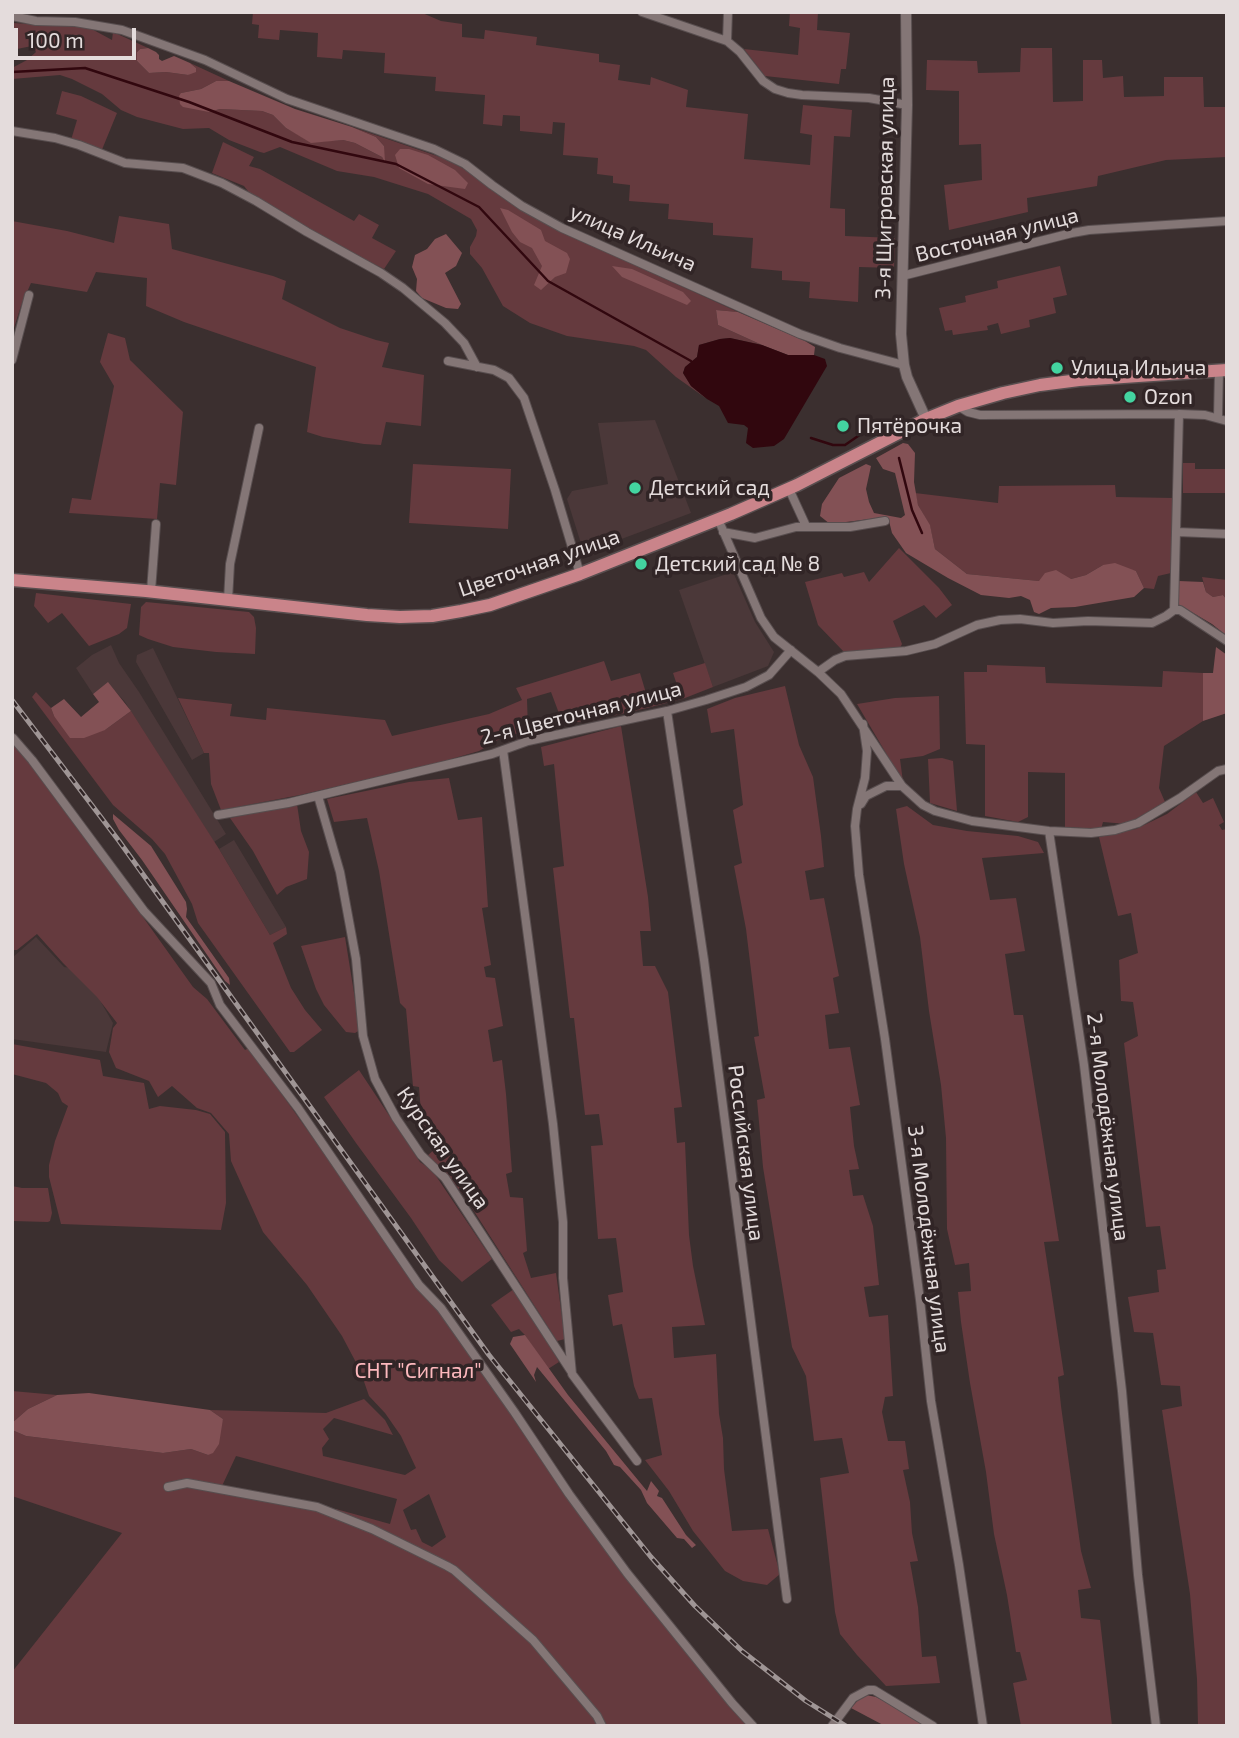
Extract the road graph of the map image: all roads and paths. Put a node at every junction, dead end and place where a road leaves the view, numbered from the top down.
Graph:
1 (642, 12) edge
2 (728, 12) edge
3 (906, 12) edge
4 (12, 16) edge
5 (727, 41) junction
6 (907, 105) junction
7 (12, 131) edge
8 (1227, 221) edge
9 (902, 276) junction
10 (29, 295) dead end
11 (12, 360) edge
12 (448, 361) dead end
13 (904, 365) junction
14 (477, 367) junction
15 (1223, 370) edge
16 (958, 407) junction
17 (1179, 414) junction
18 (1217, 417) junction
19 (926, 419) junction
20 (1227, 421) edge
21 (258, 428) dead end
22 (789, 489) junction
23 (718, 519) junction
24 (885, 521) dead end
25 (156, 524) dead end
26 (806, 526) junction
27 (723, 531) junction
28 (1177, 532) junction
29 (1227, 534) edge
30 (580, 574) junction
31 (12, 580) edge
32 (151, 591) junction
33 (228, 600) junction
34 (1174, 610) junction
35 (1227, 641) edge
36 (791, 650) junction
37 (818, 672) junction
38 (667, 711) junction
39 (863, 724) junction
40 (13, 738) edge
41 (503, 750) junction
42 (1227, 769) edge
43 (902, 786) junction
44 (318, 796) junction
45 (857, 809) junction
46 (218, 815) dead end
47 (1049, 831) junction
48 (572, 1374) junction
49 (637, 1461) dead end
50 (168, 1487) dead end
51 (787, 1600) dead end
52 (602, 1726) edge
53 (753, 1726) edge
54 (832, 1726) edge
55 (933, 1726) edge
56 (983, 1726) edge
57 (1156, 1726) edge

1 - 5 street
2 - 5 street
3 - 6 street, 3-я Щигровская улица
4 - 13 street, улица Ильича
5 - 6 street
6 - 9 street, 3-я Щигровская улица
7 - 14 street
8 - 9 street, Восточная улица
9 - 13 street, 3-я Щигровская улица
10 - 11 street
12 - 14 street
13 - 19 street
14 - 30 street
15 - 16 main road
15 - 18 street
16 - 17 street
16 - 19 main road
17 - 18 street
17 - 28 street
18 - 20 street
19 - 22 main road, Цветочная улица
21 - 33 street
22 - 23 main road, Цветочная улица
22 - 26 street
23 - 27 street
23 - 30 main road, Цветочная улица
24 - 26 street
25 - 32 street
26 - 27 street
27 - 36 street
28 - 29 street
28 - 34 street
30 - 33 main road, Цветочная улица
31 - 32 main road, Цветочная улица
32 - 33 main road, Цветочная улица
34 - 35 street
34 - 37 street
36 - 37 street
36 - 38 street, 2-я Цветочная улица
37 - 39 street
38 - 41 street, 2-я Цветочная улица
38 - 51 street, Российская улица
39 - 43 street
39 - 45 street, 3-я Молодёжная улица
40 - 53 street
41 - 44 street, 2-я Цветочная улица
41 - 48 street
42 - 47 street
43 - 45 street
43 - 47 street
44 - 46 street, 2-я Цветочная улица
44 - 48 street, Курская улица
45 - 56 street, 3-я Молодёжная улица
47 - 57 street, 2-я Молодёжная улица
48 - 49 street, Курская улица
50 - 52 street
54 - 55 street

